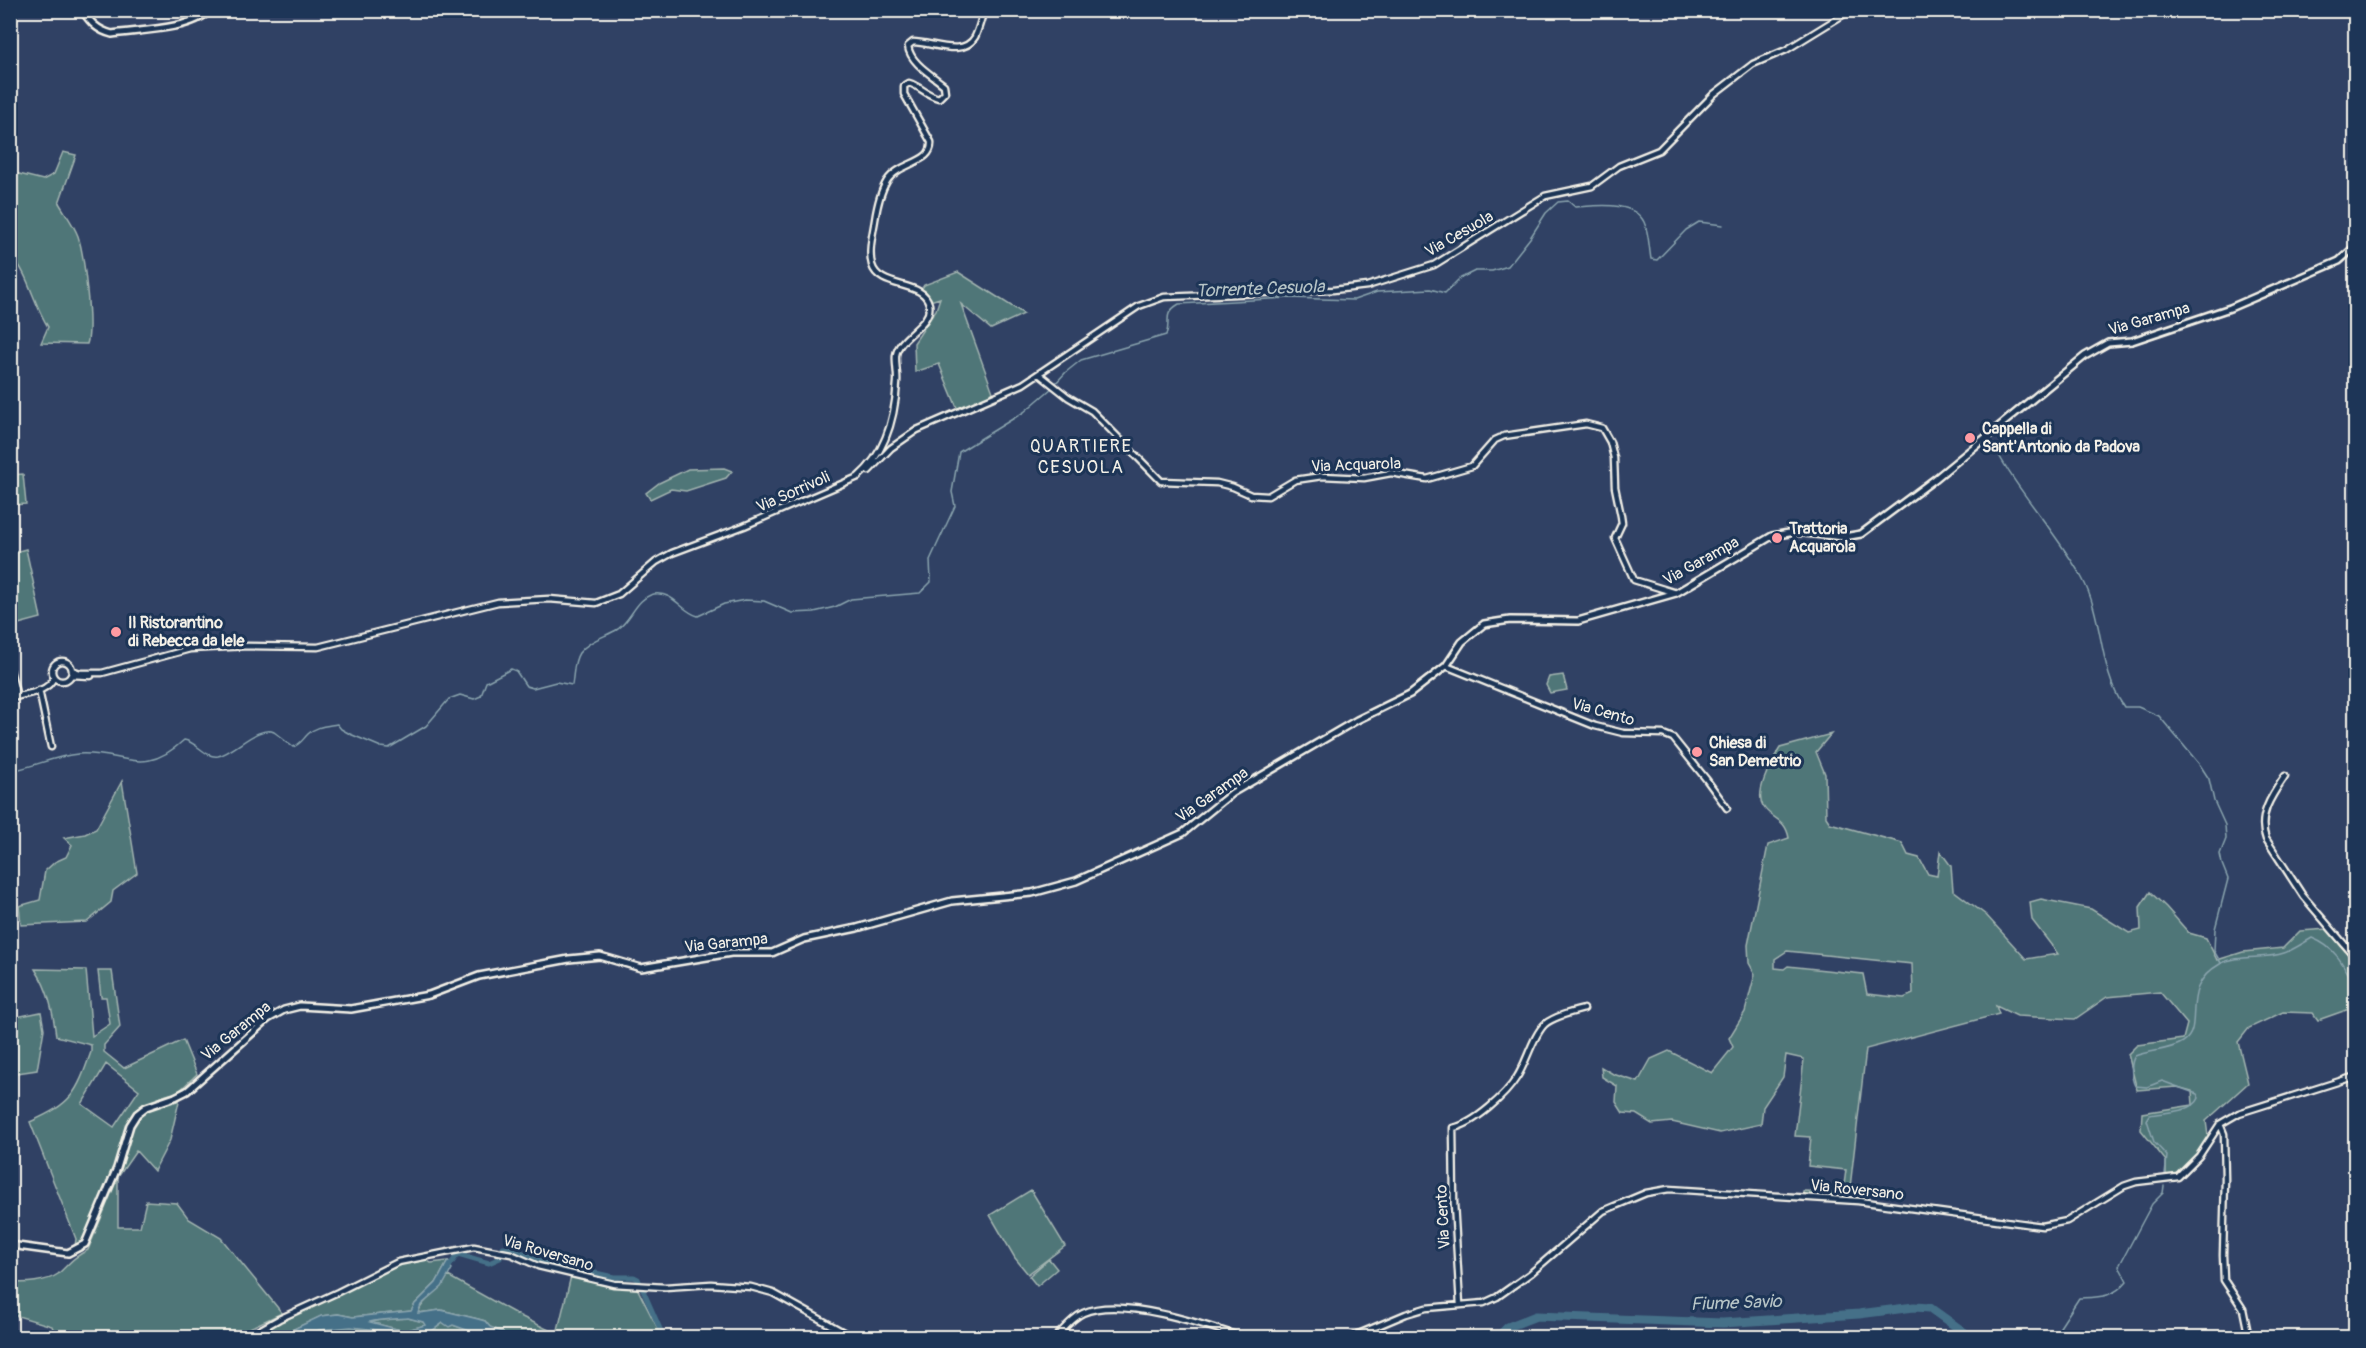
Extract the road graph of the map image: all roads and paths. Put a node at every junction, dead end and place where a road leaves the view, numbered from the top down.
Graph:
1 (82, 10) edge
2 (210, 10) edge
3 (984, 10) edge
4 (1851, 10) edge
5 (2355, 246) edge
6 (1039, 374) junction
7 (858, 477) junction
8 (1676, 593) junction
9 (1446, 666) junction
10 (10, 670) edge
11 (71, 672) junction
12 (54, 677) junction
13 (59, 681) junction
14 (39, 690) junction
15 (17, 697) junction
16 (10, 698) edge
17 (51, 747) dead end
18 (2285, 776) dead end
19 (1727, 808) dead end
20 (2355, 958) edge
21 (1584, 1009) dead end
22 (2355, 1076) edge
23 (2220, 1124) junction
24 (10, 1245) edge
25 (1460, 1305) junction
26 (241, 1338) edge
27 (854, 1338) edge
28 (1055, 1338) edge
29 (1245, 1338) edge
30 (1349, 1338) edge
31 (2249, 1338) edge

1 - 2 street
3 - 7 street, Via Sorrivoli
4 - 6 street, Via Cesuola
5 - 8 street, Via Garampa
6 - 7 street
6 - 8 street, Via Acquarola
7 - 11 street, Via Sorrivoli
8 - 9 street, Via Garampa
9 - 19 street, Via Cento
9 - 24 street, Via Garampa
10 - 15 street
11 - 12 street
11 - 13 street
12 - 13 street
12 - 14 street
13 - 14 street
14 - 15 street
14 - 17 street
15 - 16 street
18 - 20 street
21 - 25 street, Via Cento
22 - 23 street, Via Roversano
23 - 25 street, Via Roversano
23 - 31 street
25 - 30 street, Via Roversano
26 - 27 street, Via Roversano
28 - 29 street

